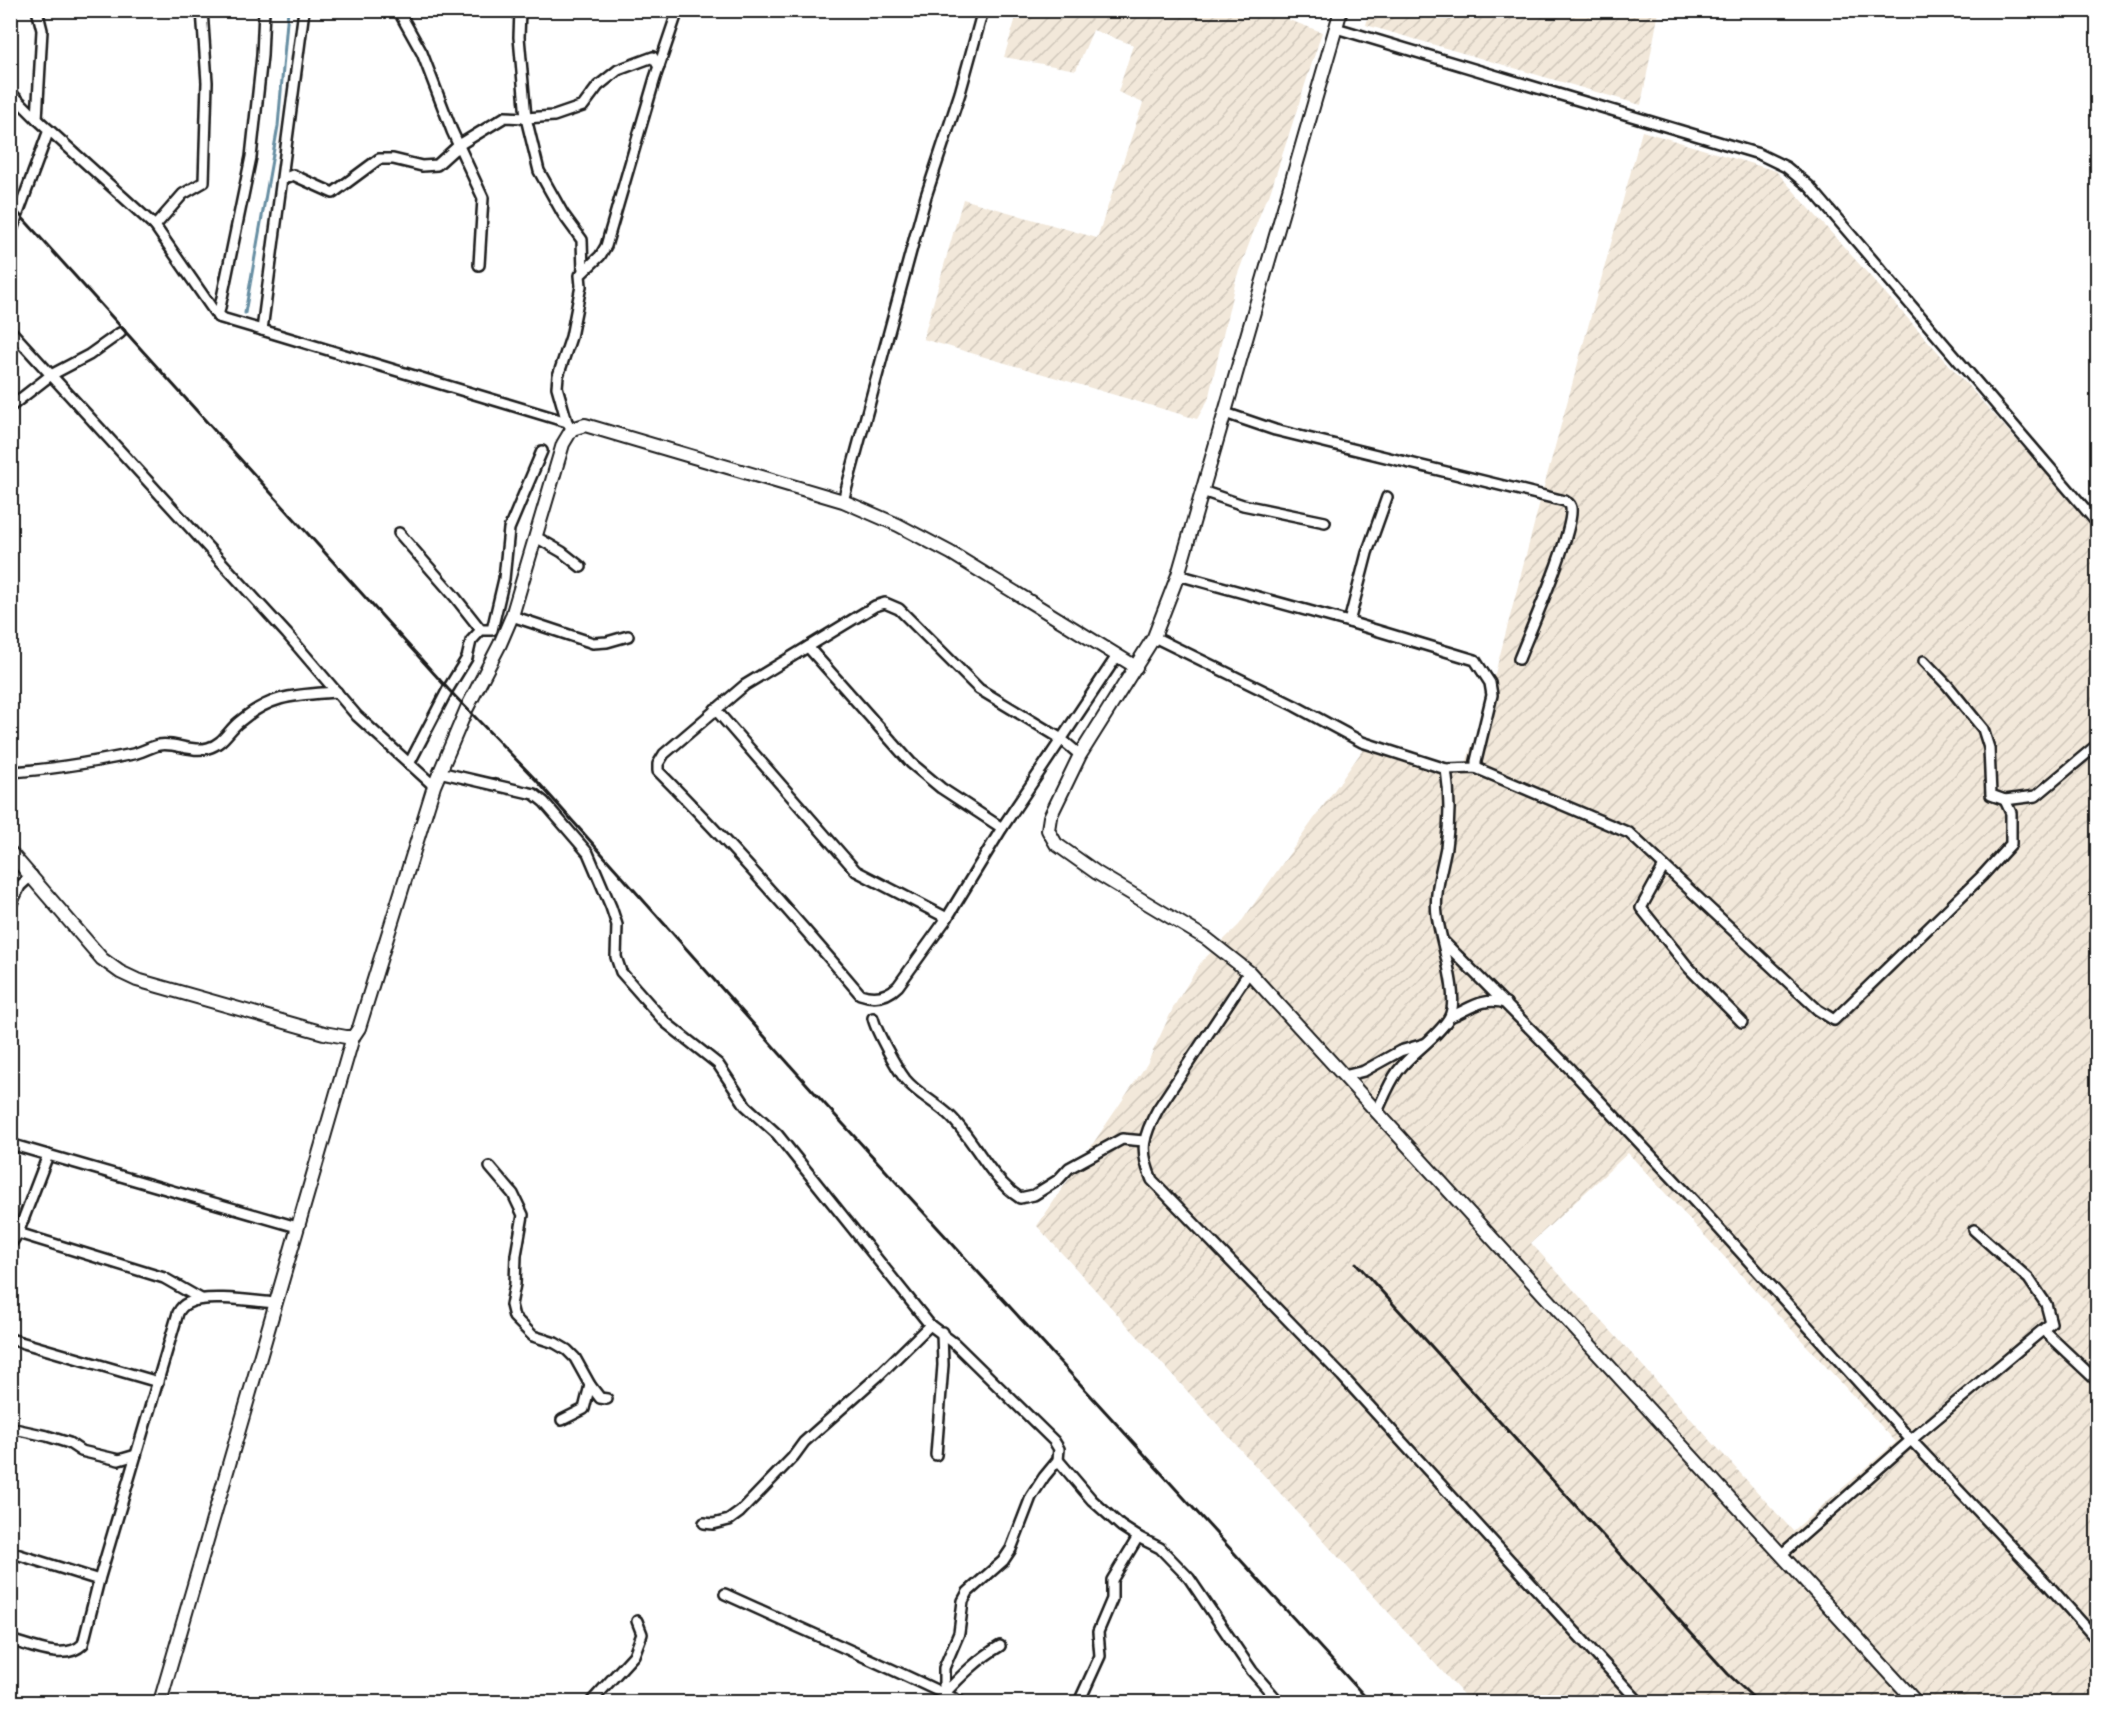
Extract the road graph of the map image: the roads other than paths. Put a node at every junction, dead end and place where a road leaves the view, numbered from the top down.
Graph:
1 (37, 10) edge
2 (202, 10) edge
3 (264, 10) edge
4 (304, 10) edge
5 (398, 10) edge
6 (520, 10) edge
7 (678, 10) edge
8 (983, 10) edge
9 (1341, 10) edge
10 (1336, 28) junction
11 (659, 67) junction
12 (10, 92) edge
13 (526, 118) junction
14 (38, 119) junction
15 (49, 130) junction
16 (459, 145) junction
17 (283, 179) junction
18 (155, 226) junction
19 (10, 234) edge
20 (479, 265) dead end
21 (583, 271) junction
22 (218, 317) junction
23 (10, 330) edge
24 (262, 330) junction
25 (120, 333) dead end
26 (51, 375) junction
27 (10, 407) edge
28 (1224, 413) junction
29 (569, 426) junction
30 (542, 451) dead end
31 (1202, 491) junction
32 (1387, 497) dead end
33 (843, 501) junction
34 (1325, 522) dead end
35 (2097, 524) edge
36 (399, 533) dead end
37 (536, 537) junction
38 (581, 567) dead end
39 (1178, 575) junction
40 (512, 616) junction
41 (1349, 622) junction
42 (481, 630) junction
43 (628, 636) dead end
44 (1154, 637) junction
45 (808, 647) junction
46 (1116, 656) junction
47 (1520, 659) dead end
48 (1924, 661) dead end
49 (1136, 667) junction
50 (337, 692) junction
51 (715, 709) junction
52 (1060, 738) junction
53 (2097, 744) edge
54 (1080, 755) junction
55 (409, 764) junction
56 (1476, 768) junction
57 (1446, 769) junction
58 (10, 772) edge
59 (439, 772) junction
60 (434, 786) junction
61 (2005, 800) junction
62 (1002, 828) junction
63 (10, 852) edge
64 (1664, 866) junction
65 (32, 875) junction
66 (10, 907) edge
67 (947, 918) junction
68 (1443, 940) junction
69 (1249, 972) junction
70 (1506, 1003) junction
71 (1450, 1017) junction
72 (873, 1018) dead end
73 (1742, 1022) dead end
74 (353, 1037) junction
75 (1426, 1044) junction
76 (1344, 1076) junction
77 (1377, 1112) junction
78 (1144, 1141) junction
79 (10, 1144) edge
80 (48, 1155) junction
81 (490, 1167) dead end
82 (297, 1227) junction
83 (1974, 1230) dead end
84 (18, 1233) junction
85 (10, 1245) edge
86 (201, 1299) junction
87 (275, 1303) junction
88 (930, 1324) junction
89 (2043, 1330) junction
90 (942, 1332) junction
91 (10, 1340) edge
92 (158, 1382) junction
93 (2097, 1382) edge
94 (590, 1385) junction
95 (607, 1399) dead end
96 (562, 1420) dead end
97 (10, 1428) edge
98 (1911, 1440) junction
99 (136, 1455) junction
100 (936, 1455) dead end
101 (1058, 1460) junction
102 (704, 1523) dead end
103 (1138, 1537) junction
104 (10, 1552) edge
105 (1782, 1554) junction
106 (99, 1581) junction
107 (725, 1594) dead end
108 (637, 1621) dead end
109 (10, 1640) edge
110 (2097, 1641) edge
111 (1000, 1646) dead end
112 (944, 1694) junction
113 (160, 1702) edge
114 (591, 1702) edge
115 (961, 1702) edge
116 (1079, 1702) edge
117 (1279, 1702) edge
118 (1639, 1702) edge
119 (1916, 1702) edge

1 - 14 street
2 - 18 street
3 - 22 street
4 - 17 street
5 - 16 street
6 - 13 street
7 - 11 street
8 - 33 street
9 - 10 street
10 - 28 street
10 - 35 street
11 - 13 street
11 - 21 street
12 - 14 street
13 - 16 street
13 - 21 street
14 - 15 street
15 - 18 street
15 - 19 street
16 - 17 street
16 - 20 street
17 - 24 street
18 - 22 street
21 - 29 street
22 - 24 street
23 - 26 street
24 - 29 street
25 - 26 street
26 - 27 street
26 - 50 street
28 - 31 street
28 - 47 street
29 - 33 street
29 - 37 street
30 - 42 street
31 - 34 street
31 - 39 street
32 - 41 street
33 - 46 street
36 - 42 street
37 - 38 street
37 - 40 street
39 - 41 street
39 - 44 street
40 - 43 street
40 - 59 street
41 - 56 street
42 - 55 street
44 - 49 street
44 - 57 street
45 - 51 street
45 - 52 street
45 - 62 street
46 - 49 street
46 - 52 street
48 - 61 street
49 - 54 street
50 - 55 street
50 - 58 street
51 - 67 street
51 - 67 street
52 - 54 street
52 - 62 street
53 - 61 street
54 - 69 street
55 - 60 street
56 - 57 street
56 - 64 street
57 - 68 street
59 - 60 street
59 - 88 street
60 - 74 street
61 - 64 street
62 - 67 street
63 - 65 street
64 - 73 street
65 - 66 street
65 - 74 street
68 - 70 street
68 - 71 street
69 - 76 street
69 - 78 street
70 - 71 street
70 - 98 street
71 - 75 street
72 - 78 street
74 - 82 street
75 - 76 street
75 - 77 street
76 - 77 street
77 - 105 street
78 - 118 street
79 - 80 street
80 - 82 street
80 - 84 street
81 - 94 street
82 - 87 street
83 - 89 street
84 - 85 street
84 - 86 street
86 - 87 street
86 - 92 street
87 - 113 street
88 - 90 street
88 - 102 street
89 - 93 street
89 - 98 street
90 - 100 street
90 - 101 street
91 - 92 street
92 - 99 street
94 - 95 street
94 - 96 street
97 - 99 street
98 - 105 street
98 - 110 street
99 - 106 street
101 - 103 street
101 - 112 street
103 - 116 street
103 - 117 street
104 - 106 street
105 - 119 street
106 - 109 street
107 - 112 street
108 - 114 street
111 - 112 street
112 - 115 street

